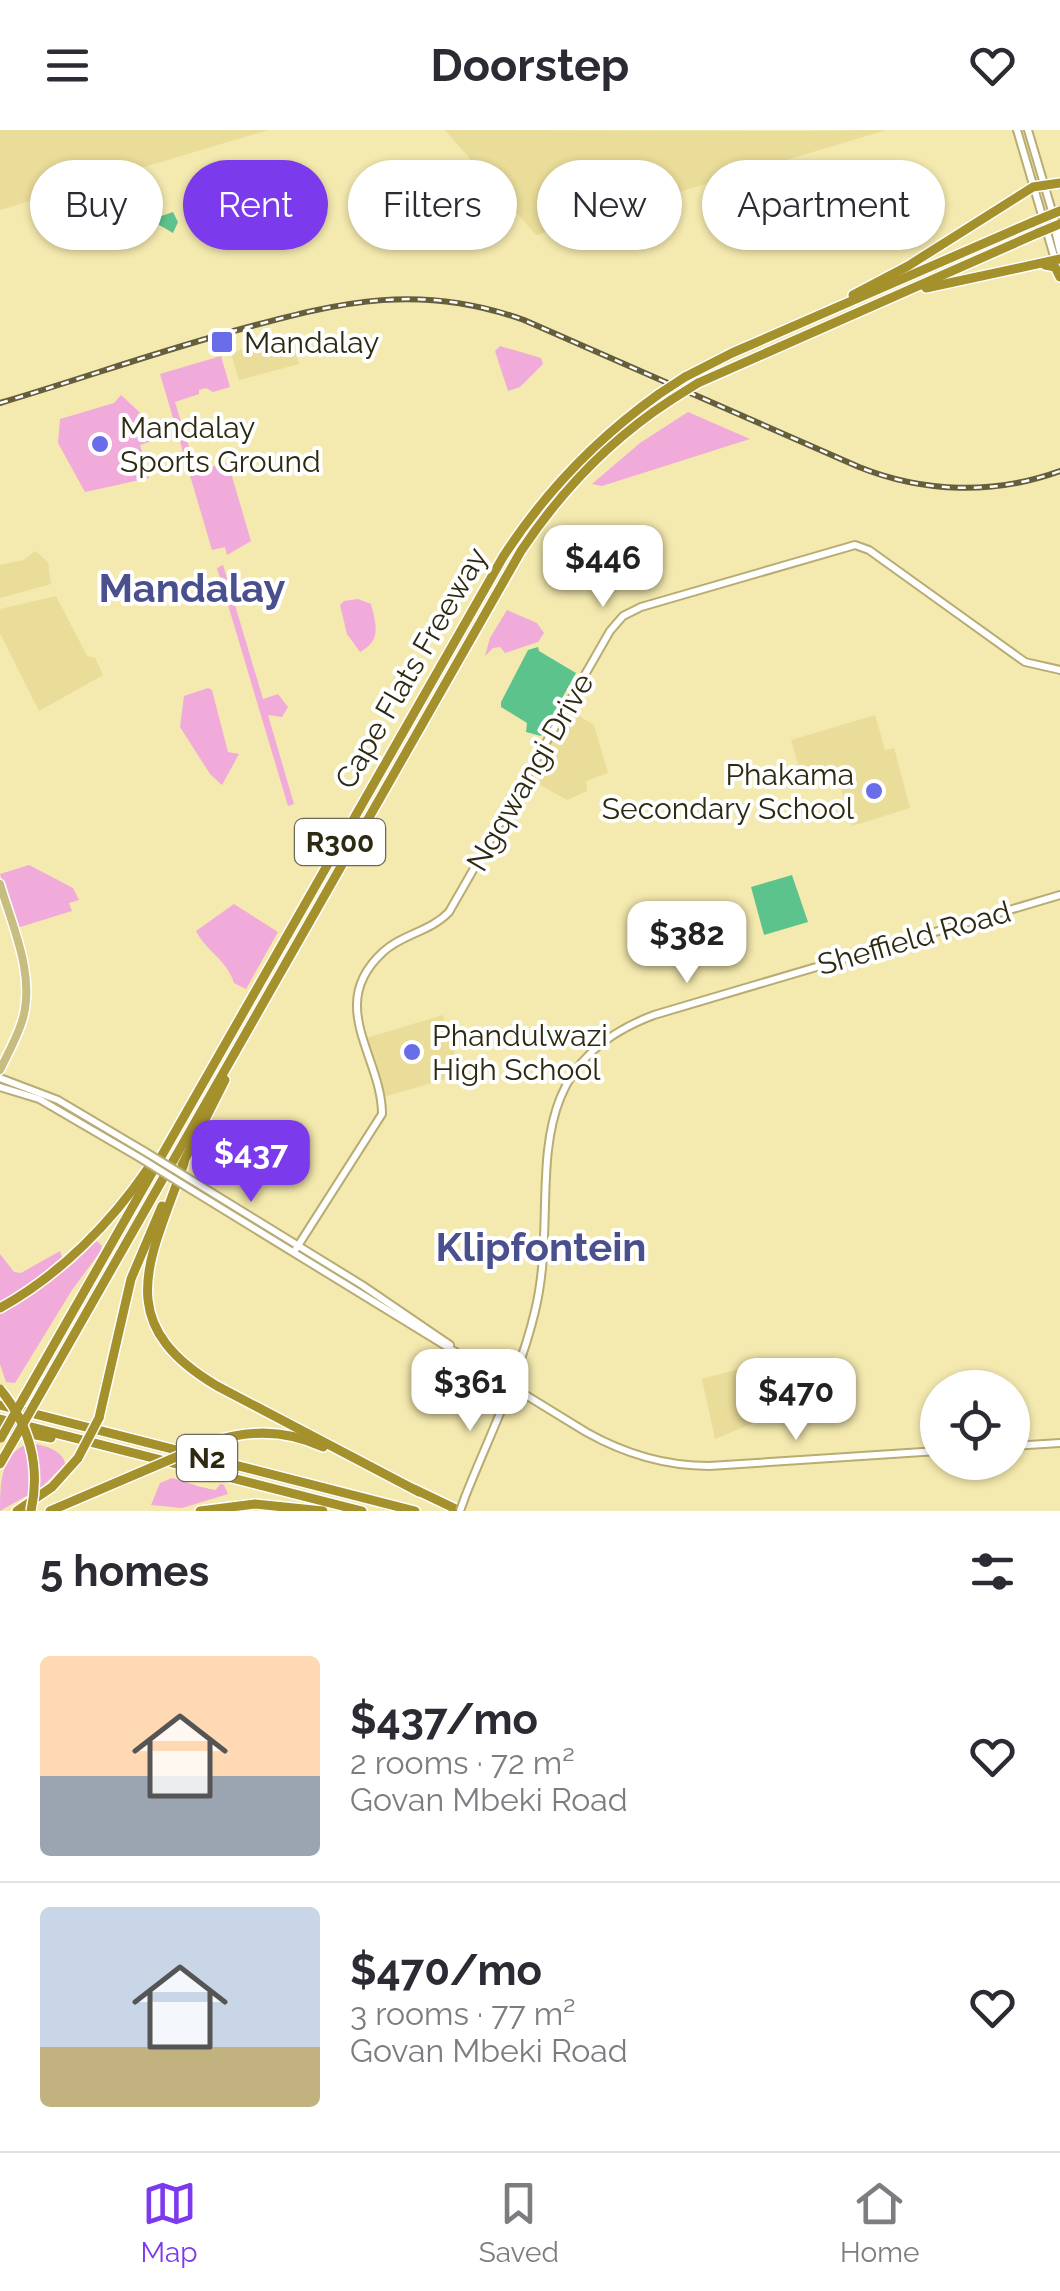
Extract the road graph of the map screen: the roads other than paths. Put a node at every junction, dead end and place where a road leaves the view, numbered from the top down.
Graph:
1 (1017, 130) edge
2 (1028, 130) edge
3 (1045, 184) junction
4 (1060, 184) edge
5 (1033, 187) junction
6 (1050, 204) junction
7 (1060, 211) edge
8 (1060, 224) edge
9 (1060, 238) edge
10 (1059, 257) edge
11 (988, 273) junction
12 (1060, 277) edge
13 (872, 306) junction
14 (784, 330) junction
15 (1060, 670) edge
16 (0, 884) edge
17 (1060, 894) edge
18 (258, 1012) junction
19 (0, 1070) edge
20 (210, 1070) junction
21 (0, 1078) edge
22 (0, 1087) edge
23 (142, 1154) junction
24 (184, 1163) junction
25 (296, 1249) junction
26 (0, 1308) edge
27 (509, 1384) junction
28 (0, 1388) edge
29 (0, 1405) edge
30 (0, 1419) edge
31 (22, 1425) junction
32 (0, 1428) edge
33 (0, 1438) edge
34 (1060, 1443) edge
35 (1030, 1445) edge
36 (112, 1447) junction
37 (920, 1452) edge
38 (0, 1464) edge
39 (419, 1492) junction
40 (17, 1511) edge
41 (31, 1511) edge
42 (50, 1511) edge
43 (200, 1511) edge
44 (323, 1511) edge
45 (362, 1511) edge
46 (415, 1511) edge
47 (460, 1511) edge

1 - 5 street
2 - 3 street
3 - 4 highway
3 - 5 highway
3 - 6 street
5 - 10 street
5 - 14 highway
6 - 9 street
6 - 10 street
7 - 14 highway, Cape Flats Freeway / R300, bridge
8 - 13 highway, Cape Flats Freeway / R300, bridge
10 - 11 highway
10 - 12 street
11 - 12 highway
11 - 13 highway
13 - 18 highway, Cape Flats Freeway / R300, bridge
14 - 20 highway, Cape Flats Freeway / R300, bridge
15 - 25 street, Ngqwangi Drive
16 - 19 main road
17 - 27 street, Sheffield Road
18 - 24 highway
18 - 31 highway, Cape Flats Freeway / R300, bridge
20 - 26 highway
20 - 33 highway, Cape Flats Freeway / R300, bridge
21 - 23 street
22 - 23 street
23 - 25 street, bridge
24 - 39 highway
24 - 40 highway, bridge
25 - 27 street
27 - 37 street
27 - 47 street, Sheffield Road, bridge
28 - 41 highway, bridge
29 - 46 highway, N2
30 - 31 highway, N2
31 - 36 highway, N2
31 - 38 highway, Cape Flats Freeway / R300, bridge
32 - 36 highway
34 - 35 street
36 - 45 highway, N2
39 - 42 highway, bridge
39 - 47 highway
43 - 44 highway

